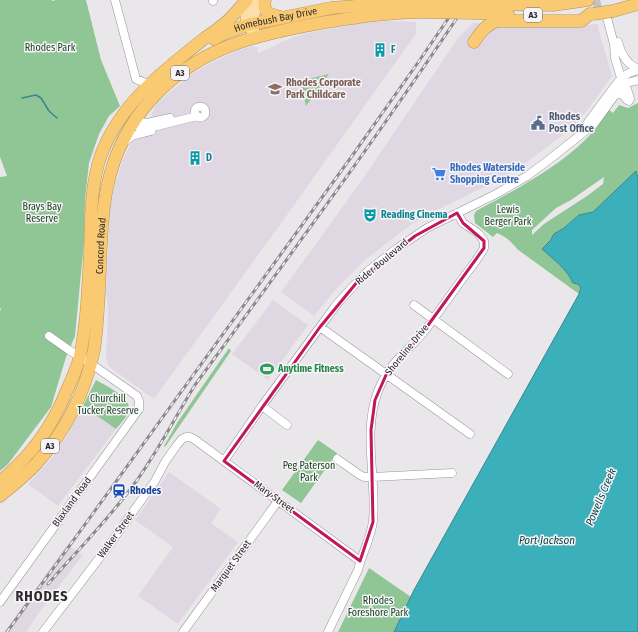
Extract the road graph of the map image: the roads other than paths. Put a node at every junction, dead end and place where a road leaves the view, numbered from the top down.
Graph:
1 (115, 0) edge
2 (247, 0) edge
3 (251, 0) edge
4 (261, 0) edge
5 (265, 0) edge
6 (504, 0) edge
7 (588, 0) edge
8 (638, 4) edge
9 (492, 5) junction
10 (428, 8) junction
11 (477, 9) junction
12 (601, 15) junction
13 (281, 17) junction
14 (250, 24) junction
15 (256, 37) junction
16 (474, 42) dead end
17 (185, 54) junction
18 (638, 70) edge
19 (638, 80) edge
20 (622, 81) junction
21 (150, 85) junction
22 (614, 96) junction
23 (147, 104) junction
24 (124, 113) junction
25 (158, 120) junction
26 (134, 121) junction
27 (176, 121) junction
28 (576, 139) junction
29 (121, 145) junction
30 (457, 213) junction
31 (414, 305) dead end
32 (433, 319) junction
33 (320, 326) junction
34 (49, 336) dead end
35 (80, 356) junction
36 (90, 363) junction
37 (508, 374) dead end
38 (386, 375) junction
39 (262, 406) junction
40 (287, 425) dead end
41 (470, 434) dead end
42 (186, 437) joint
43 (337, 459) dead end
44 (224, 461) junction
45 (452, 473) dead end
46 (372, 478) junction
47 (0, 482) edge
48 (0, 496) edge
49 (278, 501) junction
50 (360, 561) junction
51 (0, 602) edge
52 (43, 632) edge
53 (183, 632) edge
54 (323, 632) edge
55 (328, 632) edge

1 - 21 street
2 - 17 highway
3 - 14 main road
4 - 14 main road
5 - 13 highway
6 - 9 highway
7 - 9 highway, Homebush Bay Drive / A3
8 - 12 highway, Homebush Bay Drive / A3
9 - 11 highway, Homebush Bay Drive / A3
10 - 11 highway, Homebush Bay Drive / A3, bridge
10 - 13 highway, Homebush Bay Drive / A3
10 - 15 highway, Homebush Bay Drive / A3
11 - 12 highway, Homebush Bay Drive / A3
12 - 16 highway
12 - 18 street
12 - 20 street
13 - 14 highway, Homebush Bay Drive / A3
14 - 15 main road
14 - 17 highway, Homebush Bay Drive / A3
15 - 23 highway, Concord Road / A3
17 - 21 highway, Concord Road / A3
18 - 20 street
19 - 20 street
20 - 22 street, Rider Boulevard
20 - 22 street
20 - 28 street, Rider Boulevard
21 - 24 highway, Concord Road / A3
22 - 28 street, Rider Boulevard
23 - 25 street
23 - 26 highway, Concord Road / A3
24 - 26 highway
24 - 35 highway, Concord Road / A3
25 - 26 street
25 - 27 street
26 - 27 street
26 - 29 highway, Concord Road / A3
27 - 29 street
28 - 30 street, Rider Boulevard
29 - 36 highway, Concord Road / A3
30 - 32 street, Shoreline Drive
30 - 33 street, Rider Boulevard
31 - 32 street
32 - 37 street
32 - 38 street, Shoreline Drive
33 - 38 street
33 - 39 street, Rider Boulevard
34 - 35 street
35 - 36 street
35 - 47 highway, Concord Road / A3
36 - 48 highway, Concord Road / A3
36 - 51 street, Blaxland Road
38 - 41 street
38 - 46 street, Shoreline Drive
39 - 40 street
39 - 44 street, Rider Boulevard
42 - 44 street, Mary Street
42 - 52 street, Walker Street
43 - 46 street
44 - 49 street, Mary Street
45 - 46 street
46 - 50 street, Shoreline Drive
49 - 50 street, Mary Street
49 - 53 street, Marquet Street
50 - 54 street, Shoreline Drive
50 - 55 street, Shoreline Drive

